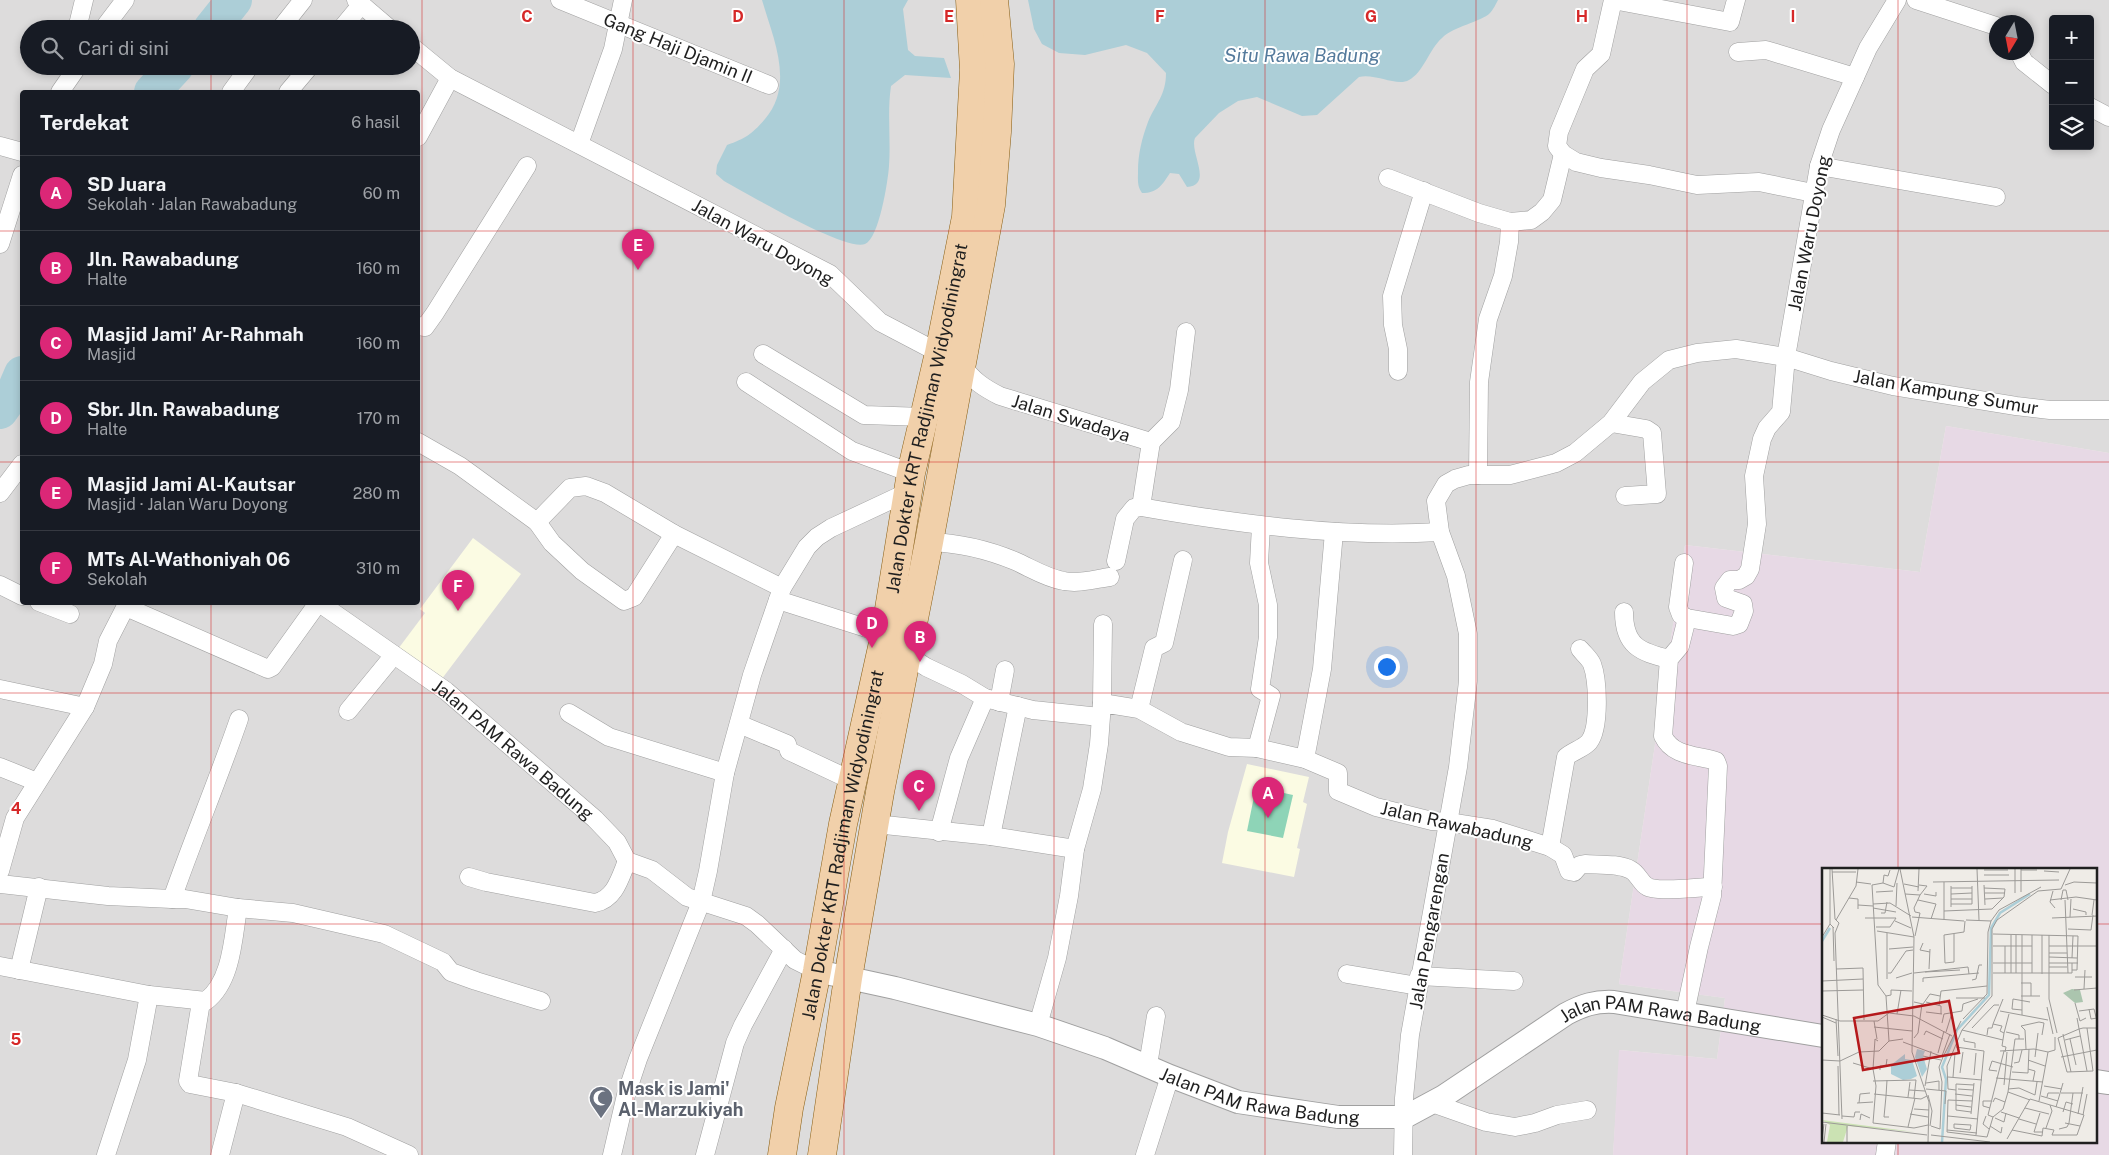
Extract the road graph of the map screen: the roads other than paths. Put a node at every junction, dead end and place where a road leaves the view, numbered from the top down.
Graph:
1 (84, 0) edge
2 (125, 0) edge
3 (303, 0) edge
4 (560, 0) edge
5 (623, 0) edge
6 (970, 0) edge
7 (994, 0) edge
8 (1736, 0) edge
9 (1897, 0) edge
10 (1916, 0) edge
11 (358, 2) edge
12 (78, 20) edge
13 (111, 20) edge
14 (287, 20) edge
15 (347, 20) edge
16 (379, 20) edge
17 (618, 24) junction
18 (1989, 24) edge
19 (1738, 52) dead end
20 (420, 53) edge
21 (2023, 60) edge
22 (65, 75) edge
23 (72, 75) edge
24 (244, 75) edge
25 (302, 75) edge
26 (1855, 77) junction
27 (450, 78) junction
28 (2049, 82) edge
29 (769, 85) dead end
30 (61, 90) edge
31 (61, 90) edge
32 (233, 90) edge
33 (290, 90) edge
34 (2094, 109) edge
35 (2109, 117) edge
36 (420, 133) edge
37 (579, 144) junction
38 (0, 146) edge
39 (20, 151) edge
40 (1563, 154) junction
41 (527, 166) dead end
42 (1819, 166) junction
43 (1388, 178) dead end
44 (20, 181) edge
45 (1424, 191) junction
46 (1813, 193) junction
47 (1996, 197) dead end
48 (1510, 222) junction
49 (0, 244) edge
50 (420, 326) edge
51 (1186, 332) dead end
52 (763, 354) dead end
53 (1786, 357) junction
54 (950, 359) junction
55 (1398, 371) dead end
56 (746, 382) dead end
57 (2109, 410) edge
58 (924, 417) junction
59 (1611, 423) junction
60 (1151, 442) junction
61 (420, 443) edge
62 (20, 465) edge
63 (6, 475) edge
64 (1478, 475) junction
65 (910, 482) junction
66 (0, 494) edge
67 (1625, 496) dead end
68 (1141, 507) junction
69 (537, 522) junction
70 (1261, 526) junction
71 (1334, 532) junction
72 (1440, 532) junction
73 (674, 534) junction
74 (929, 542) junction
75 (1183, 560) dead end
76 (1684, 563) dead end
77 (0, 585) edge
78 (780, 594) junction
79 (20, 595) edge
80 (47, 605) edge
81 (127, 605) edge
82 (317, 605) edge
83 (321, 605) edge
84 (1624, 612) dead end
85 (70, 614) dead end
86 (1687, 618) junction
87 (1103, 624) dead end
88 (886, 634) junction
89 (1580, 649) dead end
90 (908, 652) junction
91 (394, 655) junction
92 (1669, 659) junction
93 (1005, 670) dead end
94 (0, 689) edge
95 (992, 700) junction
96 (1018, 706) junction
97 (85, 707) junction
98 (1138, 709) junction
99 (1101, 710) junction
100 (348, 711) dead end
101 (569, 713) dead end
102 (239, 719) dead end
103 (739, 724) junction
104 (1257, 748) junction
105 (1305, 759) junction
106 (0, 767) edge
107 (725, 773) junction
108 (853, 781) junction
109 (37, 782) junction
110 (1448, 822) junction
111 (874, 824) junction
112 (939, 832) junction
113 (991, 836) junction
114 (1550, 847) junction
115 (1075, 849) junction
116 (627, 860) junction
117 (0, 871) edge
118 (468, 877) dead end
119 (0, 884) edge
120 (39, 887) junction
121 (1713, 887) junction
122 (172, 899) junction
123 (701, 902) junction
124 (238, 908) junction
125 (784, 949) junction
126 (0, 966) edge
127 (19, 970) junction
128 (817, 971) junction
129 (1347, 974) dead end
130 (848, 978) junction
131 (1514, 980) dead end
132 (1419, 981) junction
133 (149, 996) junction
134 (541, 1001) dead end
135 (200, 1002) junction
136 (1685, 1014) junction
137 (1156, 1016) dead end
138 (1038, 1025) junction
139 (1822, 1036) edge
140 (1148, 1065) junction
141 (1170, 1076) junction
142 (2096, 1081) edge
143 (2109, 1083) edge
144 (236, 1094) junction
145 (1432, 1103) junction
146 (1587, 1110) dead end
147 (1405, 1117) junction
148 (1887, 1142) edge
149 (106, 1155) edge
150 (220, 1155) edge
151 (409, 1155) edge
152 (612, 1155) edge
153 (705, 1155) edge
154 (782, 1155) edge
155 (822, 1155) edge
156 (1145, 1155) edge
157 (1403, 1155) edge
158 (1885, 1155) edge

1 - 12 street
2 - 13 street
3 - 14 street
4 - 17 street, Gang Haji Djamin II
5 - 17 street
6 - 54 main road, Jalan Dokter KRT Radjiman Widyodiningrat
7 - 54 main road, Jalan Dokter KRT Radjiman Widyodiningrat
8 - 40 street
9 - 26 street, Jalan Waru Doyong
10 - 18 street
11 - 15 street
11 - 16 street
17 - 29 street, Gang Haji Djamin II
17 - 37 street
19 - 26 street
20 - 27 street, Jalan Waru Doyong
21 - 28 street
22 - 30 street
23 - 31 street
24 - 32 street
25 - 33 street
26 - 42 street, Jalan Waru Doyong
27 - 36 street
27 - 37 street, Jalan Waru Doyong
34 - 35 street
37 - 54 street, Jalan Waru Doyong
38 - 39 street
40 - 46 street
40 - 48 street
41 - 50 street
42 - 46 street, Jalan Waru Doyong
42 - 47 street
43 - 45 street
44 - 49 street
45 - 48 street
45 - 55 street
46 - 53 street, Jalan Waru Doyong
48 - 64 street
51 - 60 street
52 - 58 street
53 - 57 street, Jalan Kampung Sumur
53 - 59 street, Jalan Kampung Sumur
53 - 86 street, Jalan Waru Doyong
54 - 58 main road, Jalan Dokter KRT Radjiman Widyodiningrat
54 - 60 street, Jalan Swadaya
54 - 74 main road, Jalan Dokter KRT Radjiman Widyodiningrat
56 - 65 street
58 - 65 main road, Jalan Dokter KRT Radjiman Widyodiningrat
59 - 64 street, Jalan Pengarengan
59 - 67 street
60 - 68 street, Jalan Swadaya
61 - 69 street
62 - 63 street
63 - 66 street
64 - 72 street, Jalan Pengarengan
65 - 78 street
65 - 88 main road, Jalan Dokter KRT Radjiman Widyodiningrat
68 - 70 street
68 - 74 street
69 - 73 street
69 - 73 street
70 - 71 street
70 - 104 street
71 - 72 street
71 - 105 street
72 - 110 street, Jalan Pengarengan
73 - 78 street
74 - 90 main road, Jalan Dokter KRT Radjiman Widyodiningrat
75 - 98 street
76 - 86 street
77 - 79 street
78 - 88 street
78 - 103 street
80 - 85 street
81 - 82 street
81 - 97 street
83 - 91 street, Jalan PAM Rawa Badung
84 - 92 street
86 - 92 street
87 - 99 street
88 - 108 main road, Jalan Dokter KRT Radjiman Widyodiningrat
89 - 114 street
90 - 95 street, Jalan Rawabadung
90 - 111 main road, Jalan Dokter KRT Radjiman Widyodiningrat
91 - 100 street
91 - 116 street, Jalan PAM Rawa Badung
92 - 121 street
93 - 95 street
94 - 97 street
95 - 96 street, Jalan Rawabadung
95 - 112 street
96 - 99 street, Jalan Rawabadung
96 - 113 street
97 - 109 street
98 - 99 street, Jalan Rawabadung
98 - 104 street, Jalan Rawabadung
99 - 115 street
101 - 107 street
102 - 122 street
103 - 107 street
103 - 108 street
104 - 105 street, Jalan Rawabadung
105 - 110 street, Jalan Rawabadung
106 - 109 street
107 - 123 street
108 - 128 main road, Jalan Dokter KRT Radjiman Widyodiningrat
109 - 117 street
110 - 114 street, Jalan Rawabadung
110 - 132 street, Jalan Pengarengan
111 - 112 street
111 - 130 main road, Jalan Dokter KRT Radjiman Widyodiningrat
112 - 113 street
113 - 115 street
114 - 121 street, Jalan Rawabadung
115 - 138 street
116 - 118 street
116 - 123 street, Jalan PAM Rawa Badung
119 - 120 street
120 - 122 street
120 - 127 street
121 - 136 street
122 - 124 street
123 - 125 street, Jalan PAM Rawa Badung
123 - 152 street
124 - 134 street
124 - 135 street
125 - 128 street, Jalan PAM Rawa Badung
125 - 153 street
126 - 127 street
127 - 133 street
128 - 130 street, Jalan PAM Rawa Badung
128 - 154 main road, Jalan Dokter KRT Radjiman Widyodiningrat
129 - 132 street
130 - 138 street, Jalan PAM Rawa Badung
130 - 155 main road, Jalan Dokter KRT Radjiman Widyodiningrat
131 - 132 street
132 - 147 street, Jalan Pengarengan
133 - 135 street
133 - 149 street
135 - 144 street
136 - 139 street, Jalan PAM Rawa Badung
136 - 145 street, Jalan PAM Rawa Badung
137 - 140 street
138 - 140 street, Jalan PAM Rawa Badung
140 - 141 street, Jalan PAM Rawa Badung
141 - 147 street, Jalan PAM Rawa Badung
141 - 156 street
142 - 143 street
144 - 150 street
144 - 151 street
145 - 146 street
145 - 147 street, Jalan PAM Rawa Badung
147 - 157 street, Jalan Pengarengan
148 - 158 street

